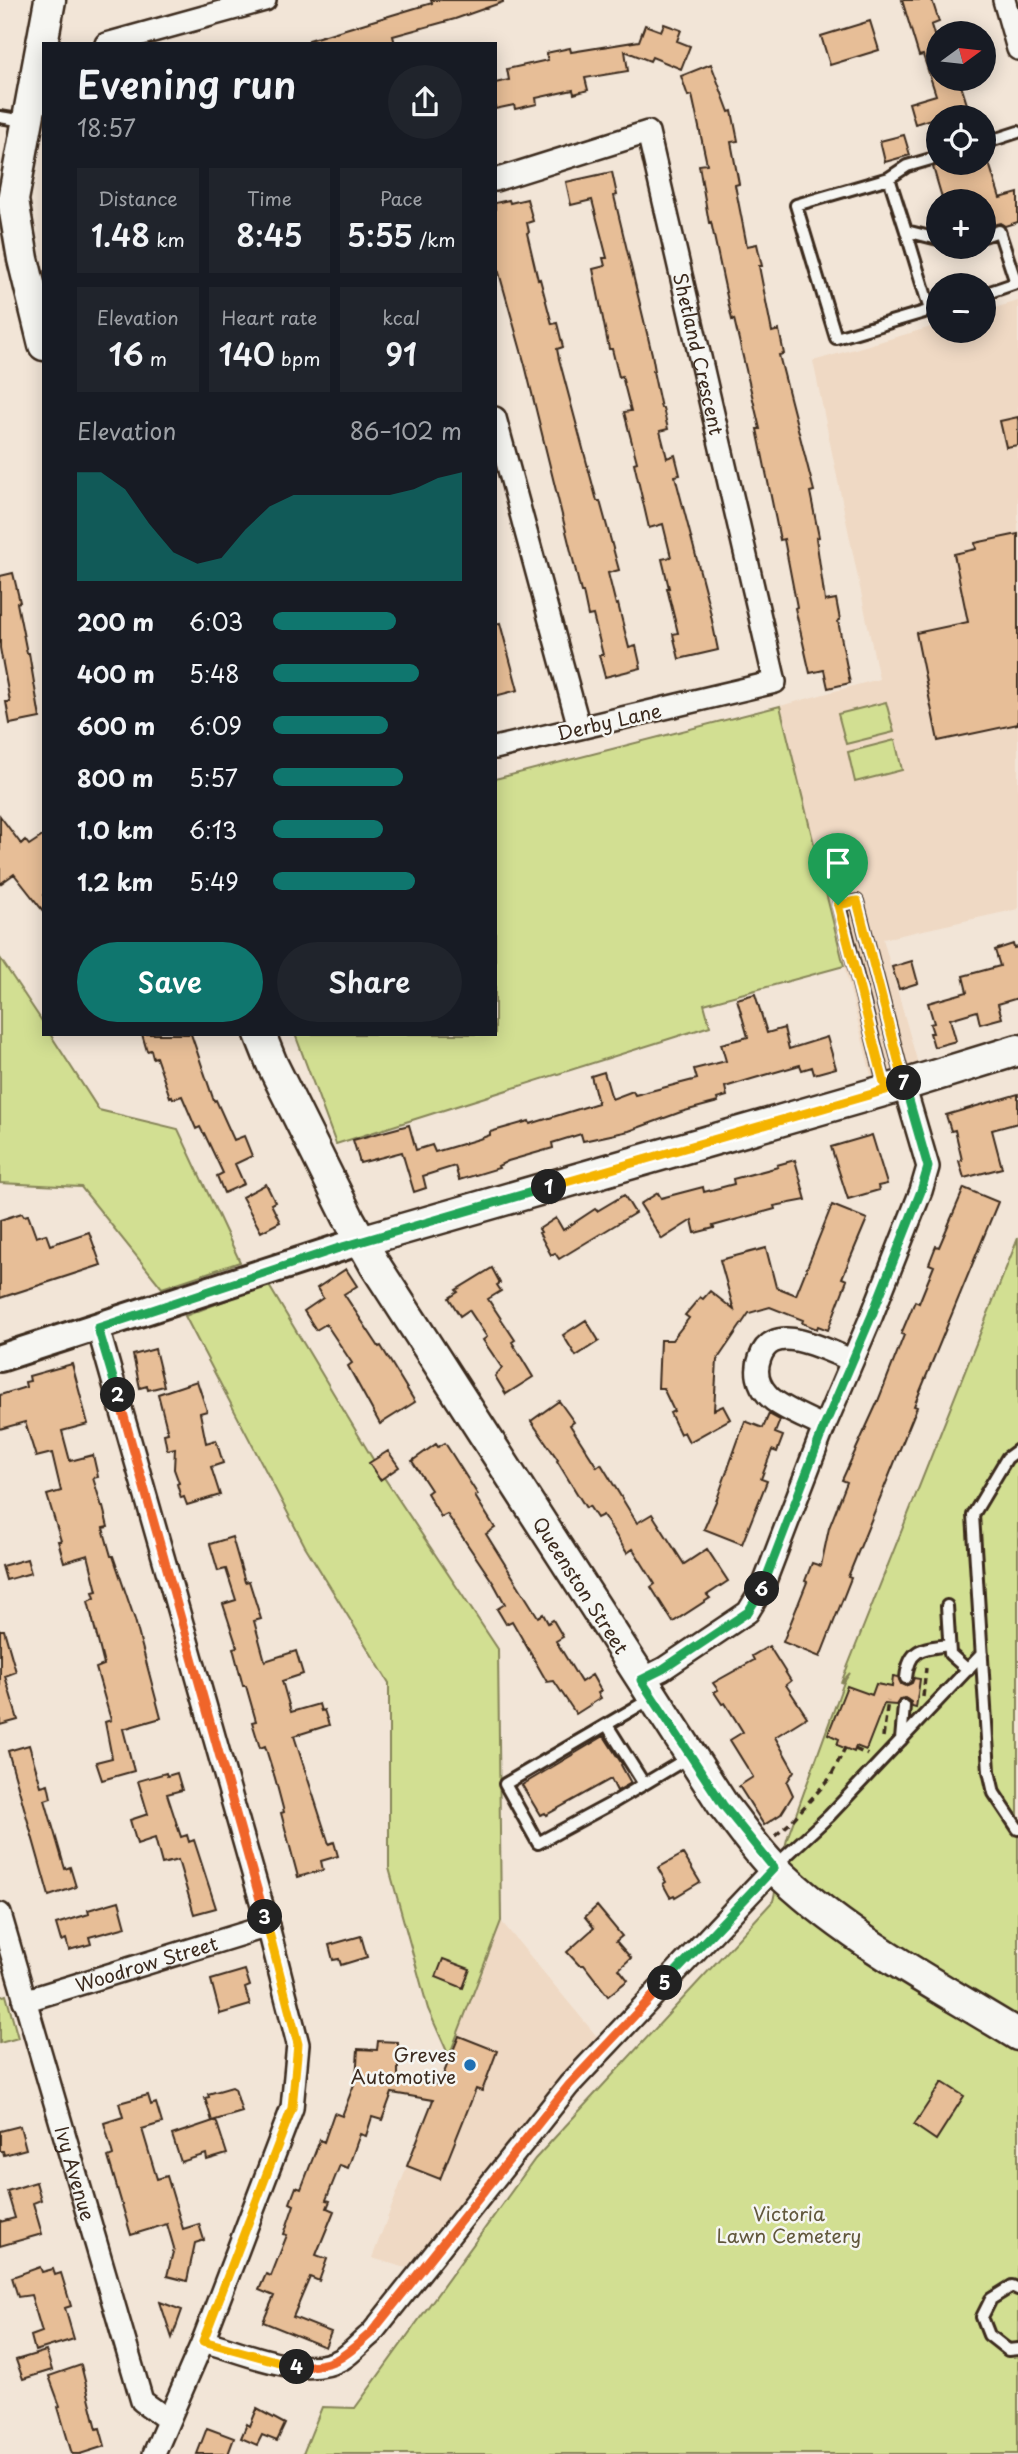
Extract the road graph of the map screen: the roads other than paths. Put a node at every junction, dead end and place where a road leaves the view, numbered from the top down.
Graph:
1 (50, 0) edge
2 (265, 0) edge
3 (1004, 0) edge
4 (44, 42) edge
5 (113, 42) edge
6 (1018, 49) edge
7 (41, 62) edge
8 (13, 119) edge
9 (1018, 132) edge
10 (996, 139) edge
11 (926, 160) edge
12 (889, 178) junction
13 (497, 179) edge
14 (6, 202) edge
15 (906, 231) junction
16 (996, 232) edge
17 (926, 236) edge
18 (0, 247) edge
19 (1017, 283) edge
20 (926, 287) edge
21 (996, 290) edge
22 (926, 311) edge
23 (41, 337) edge
24 (497, 425) edge
25 (722, 694) joint
26 (579, 727) junction
27 (497, 748) edge
28 (261, 1036) edge
29 (1018, 1050) edge
30 (895, 1088) junction
31 (361, 1241) junction
32 (98, 1328) junction
33 (0, 1359) edge
34 (851, 1360) junction
35 (824, 1427) junction
36 (1018, 1450) edge
37 (947, 1606) dead end
38 (949, 1645) junction
39 (982, 1654) junction
40 (968, 1670) junction
41 (906, 1678) dead end
42 (647, 1689) junction
43 (904, 1706) dead end
44 (607, 1725) junction
45 (901, 1740) junction
46 (691, 1756) junction
47 (644, 1784) junction
48 (1018, 1829) edge
49 (774, 1868) junction
50 (0, 1914) edge
51 (268, 1926) junction
52 (24, 2001) junction
53 (1018, 2035) edge
54 (1018, 2289) edge
55 (203, 2341) junction
56 (1018, 2349) edge
57 (167, 2419) junction
58 (154, 2454) edge

1 - 4 main road
2 - 5 street
3 - 6 street
7 - 8 main road
8 - 14 main road
9 - 10 lane
11 - 12 lane
12 - 15 lane
12 - 22 lane
13 - 25 street, Shetland Crescent
14 - 23 main road
15 - 17 lane
15 - 20 lane
16 - 19 lane
18 - 23 main road
19 - 21 lane
24 - 26 street
25 - 26 street, Derby Lane
26 - 27 street, Derby Lane
28 - 31 main road, Queenston Street
29 - 30 main road
30 - 30 lane
30 - 31 main road
30 - 34 street
31 - 32 street
31 - 42 main road, Queenston Street
32 - 33 street
32 - 51 street
34 - 35 street
34 - 35 street
35 - 42 street
36 - 39 lane
37 - 38 lane
38 - 40 lane
38 - 41 lane
39 - 40 lane
39 - 48 lane
40 - 45 lane
42 - 44 lane
42 - 46 main road, Queenston Street
43 - 45 lane
44 - 47 lane
44 - 47 lane
45 - 49 lane
46 - 47 lane
46 - 49 main road, Queenston Street
49 - 53 main road, Queenston Street
49 - 55 street
50 - 52 street, Ivy Avenue
51 - 52 street, Woodrow Street
51 - 55 street
52 - 57 street, Ivy Avenue
54 - 56 lane
55 - 57 street
57 - 58 street

